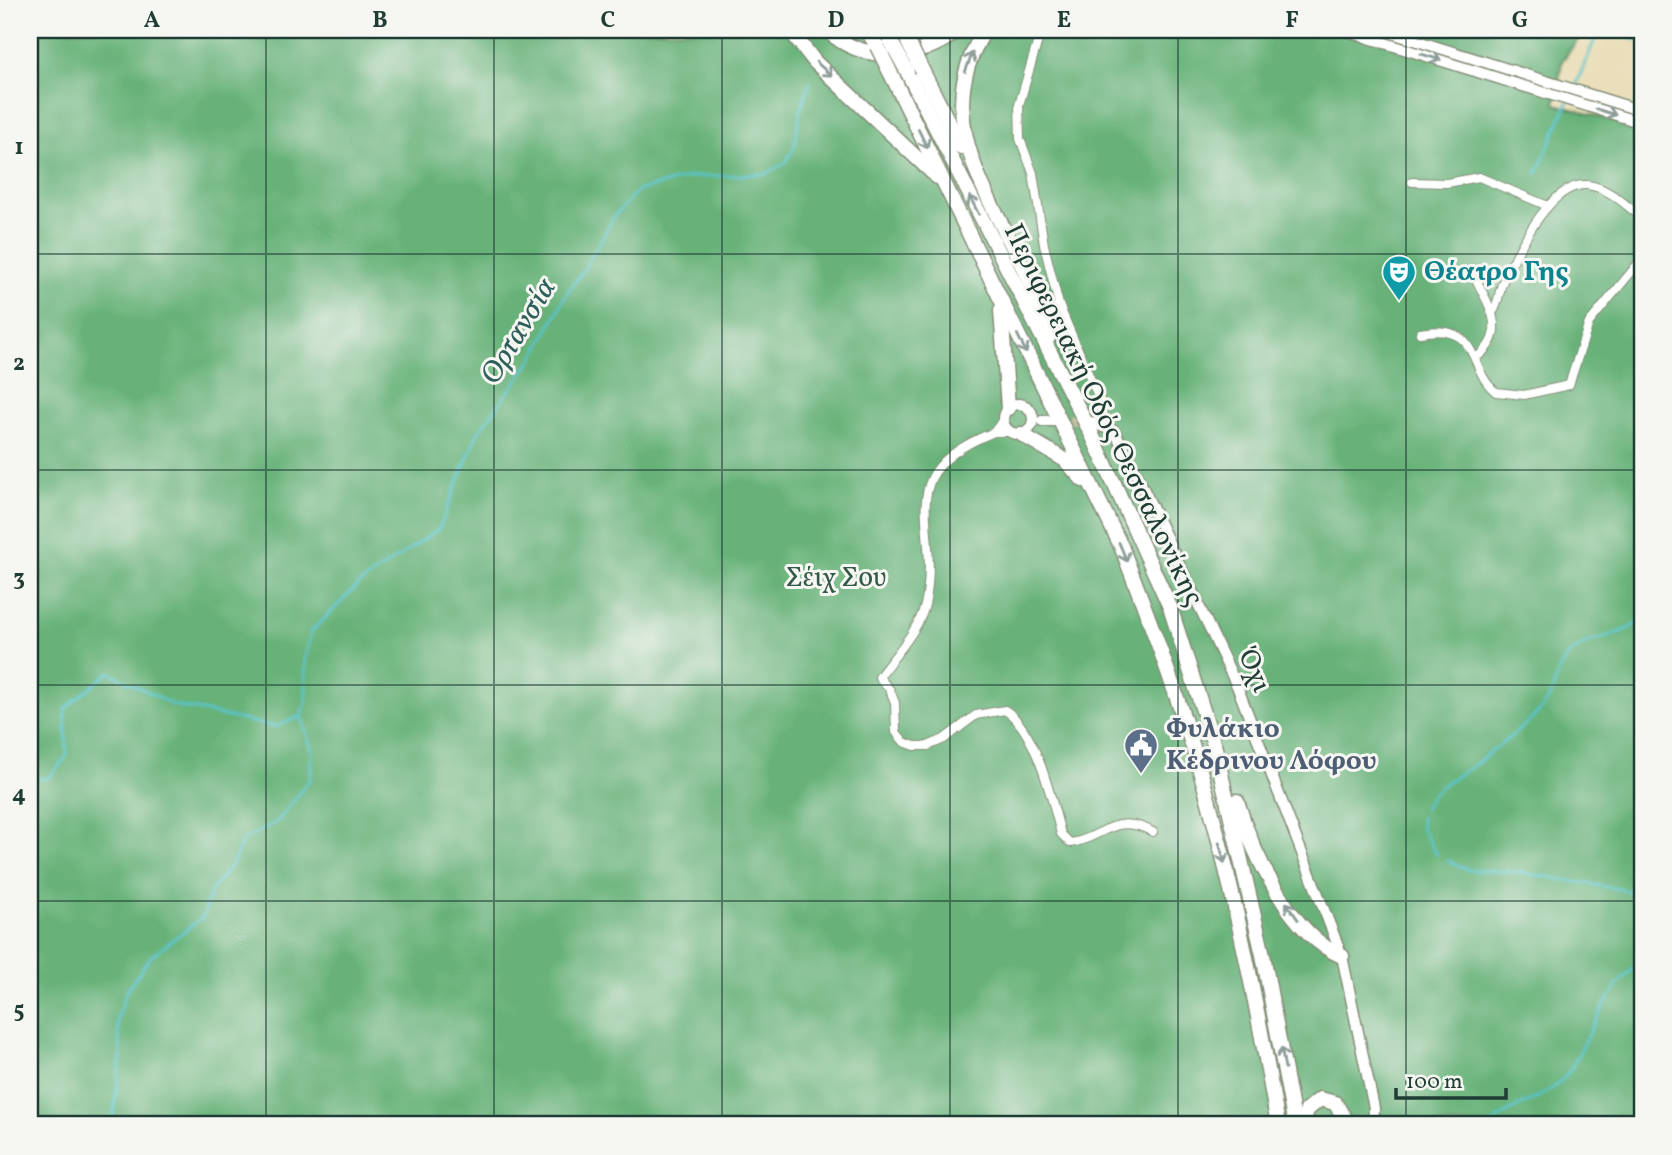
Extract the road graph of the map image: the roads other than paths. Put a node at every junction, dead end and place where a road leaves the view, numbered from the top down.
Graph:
1 (790, 30) edge
2 (827, 30) edge
3 (867, 30) edge
4 (958, 30) edge
5 (985, 30) edge
6 (1041, 30) edge
7 (1343, 30) edge
8 (1382, 30) edge
9 (1621, 30) edge
10 (905, 36) edge
11 (1642, 38) edge
12 (884, 39) edge
13 (915, 71) junction
14 (1574, 96) junction
15 (1642, 111) edge
16 (1642, 123) edge
17 (978, 175) junction
18 (1412, 182) dead end
19 (946, 185) junction
20 (1548, 206) junction
21 (1642, 218) edge
22 (1642, 259) edge
23 (1510, 269) junction
24 (1000, 298) junction
25 (1059, 305) junction
26 (1494, 310) junction
27 (1043, 316) junction
28 (1420, 333) dead end
29 (1050, 352) junction
30 (1477, 357) junction
31 (1005, 414) junction
32 (1055, 421) tunnel mouth
33 (1091, 422) tunnel mouth
34 (1104, 425) junction
35 (1026, 428) junction
36 (995, 432) junction
37 (1093, 491) junction
38 (1195, 682) junction
39 (1153, 832) dead end
40 (1342, 956) junction
41 (1278, 1125) edge
42 (1295, 1125) edge
43 (1303, 1125) edge
44 (1349, 1125) edge
45 (1373, 1125) edge

1 -> 19 highway
2 - 4 highway
3 - 12 highway, Περιφερειακή Οδός Θεσσαλονίκης
17 -> 5 highway
6 - 25 street
7 -> 14 main road
8 - 14 main road
9 - 11 street
10 - 13 highway, bridge
12 - 13 highway, Περιφερειακή Οδός Θεσσαλονίκης, bridge
12 -> 19 highway, Περιφερειακή Οδός Θεσσαλονίκης, bridge
13 - 17 highway
29 -> 13 highway, Περιφερειακή Οδός Θεσσαλονίκης
14 - 15 main road
14 -> 16 main road
17 - 27 highway
18 - 20 street
19 - 24 highway, Περιφερειακή Οδός Θεσσαλονίκης
20 - 21 street
20 - 23 street
22 - 30 street
23 - 26 street
23 - 26 street
24 - 31 highway
24 -> 37 highway, Περιφερειακή Οδός Θεσσαλονίκης
25 - 27 street
25 - 34 street
26 - 30 street
27 - 29 highway
28 - 30 street
29 - 38 highway, Περιφερειακή Οδός Θεσσαλονίκης
31 - 35 main road
31 - 35 main road
31 - 36 street
32 - 35 main road
33 - 34 main road
34 - 40 main road, Όχι
35 - 36 street
35 - 37 highway
36 - 39 street
37 -> 41 highway, Περιφερειακή Οδός Θεσσαλονίκης
40 -> 38 highway
42 -> 38 highway, Περιφερειακή Οδός Θεσσαλονίκης
40 - 45 main road, Όχι
43 - 44 highway

